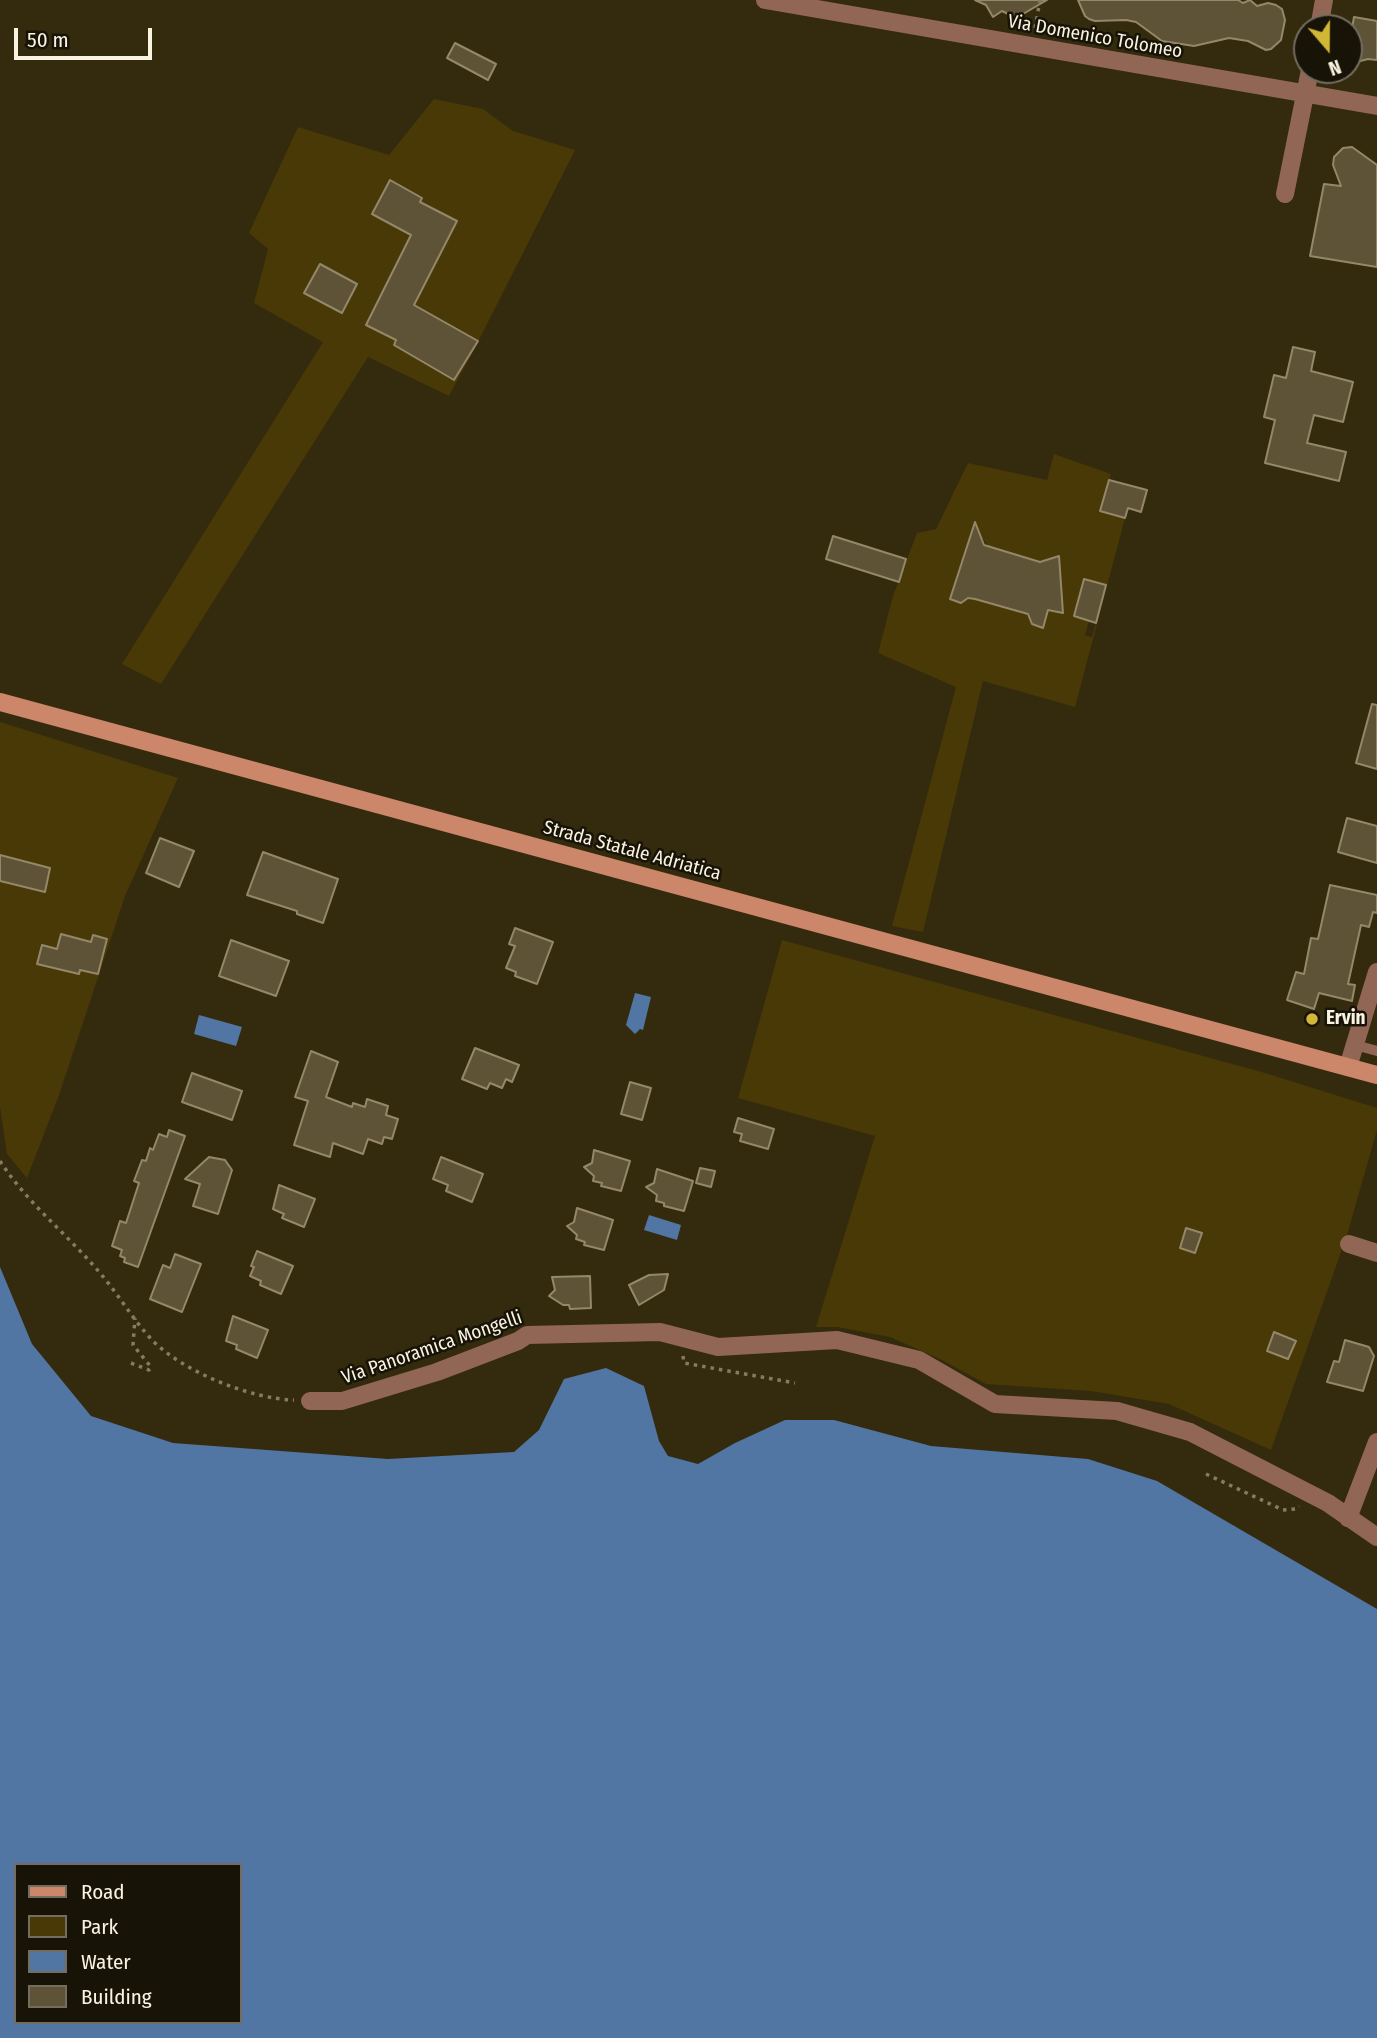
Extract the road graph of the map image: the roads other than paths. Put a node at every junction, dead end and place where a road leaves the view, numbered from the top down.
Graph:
1 (765, 0) edge
2 (1307, 84) edge
3 (1305, 94) junction
4 (1377, 106) edge
5 (1285, 194) dead end
6 (0, 702) edge
7 (1377, 972) edge
8 (1355, 1045) junction
9 (1377, 1051) edge
10 (1348, 1067) junction
11 (1377, 1075) edge
12 (1349, 1244) dead end
13 (1377, 1253) edge
14 (310, 1401) road end
15 (1377, 1443) edge
16 (1348, 1518) junction
17 (1377, 1538) edge

1 - 3 street, Via Domenico Tolomeo
2 - 3 street
3 - 4 street, Via Domenico Tolomeo
3 - 5 street
6 - 10 main road, Strada Statale Adriatica
7 - 8 street
8 - 9 lane
8 - 10 street
10 - 11 main road, Strada Statale Adriatica
12 - 13 street
14 - 16 street, Via Panoramica Mongelli
15 - 16 street
16 - 17 street, Via Panoramica Mongelli

